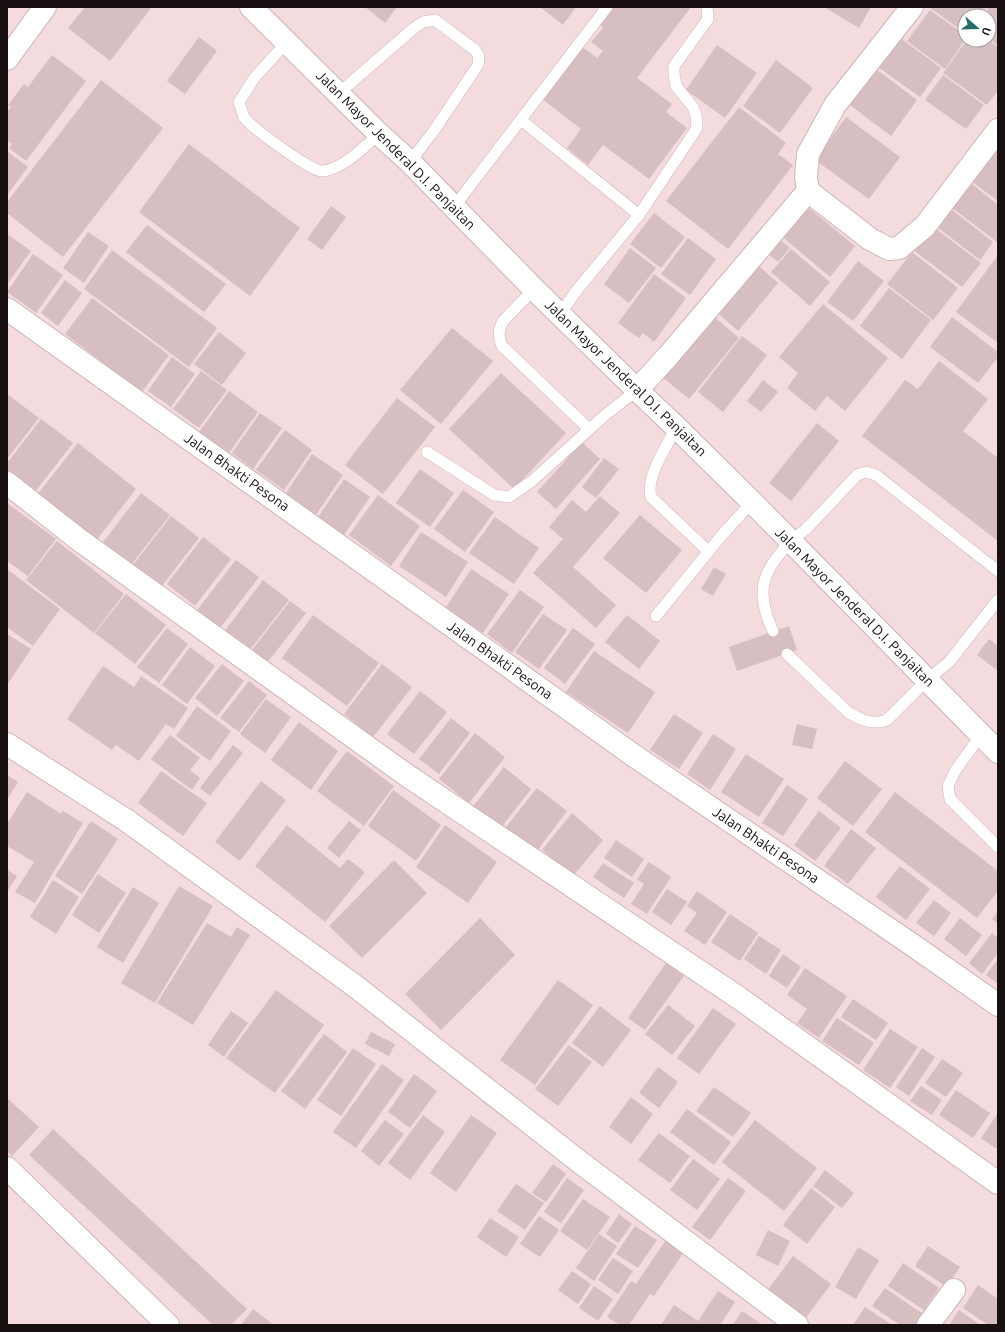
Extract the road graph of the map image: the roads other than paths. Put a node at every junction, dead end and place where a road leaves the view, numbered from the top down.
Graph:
1 (45, 7) edge
2 (251, 7) edge
3 (607, 7) edge
4 (707, 7) edge
5 (912, 7) edge
6 (287, 42) junction
7 (7, 59) edge
8 (339, 93) junction
9 (520, 120) junction
10 (998, 130) edge
11 (379, 134) junction
12 (410, 162) junction
13 (808, 191) junction
14 (454, 207) junction
15 (639, 215) junction
16 (534, 289) junction
17 (7, 309) edge
18 (560, 314) junction
19 (637, 390) junction
20 (676, 427) junction
21 (589, 430) junction
22 (427, 452) dead end
23 (7, 483) edge
24 (752, 502) junction
25 (791, 542) junction
26 (708, 551) junction
27 (998, 571) edge
28 (998, 600) edge
29 (656, 616) dead end
30 (773, 631) dead end
31 (787, 654) dead end
32 (927, 680) junction
33 (981, 735) junction
34 (7, 744) edge
35 (998, 752) edge
36 (998, 847) edge
37 (998, 1005) edge
38 (7, 1168) edge
39 (998, 1183) edge
40 (954, 1290) dead end
41 (168, 1325) edge
42 (797, 1325) edge
43 (928, 1325) edge

1 - 7 main road
2 - 6 main road, Jalan Mayor Jenderal D.I. Panjaitan
3 - 9 lane
4 - 15 lane
5 - 13 main road
6 - 8 main road, Jalan Mayor Jenderal D.I. Panjaitan
6 - 11 lane
8 - 11 main road, Jalan Mayor Jenderal D.I. Panjaitan
8 - 12 lane
9 - 14 lane
9 - 15 lane
10 - 13 main road
11 - 12 main road, Jalan Mayor Jenderal D.I. Panjaitan
12 - 14 main road, Jalan Mayor Jenderal D.I. Panjaitan
13 - 19 main road
14 - 16 main road, Jalan Mayor Jenderal D.I. Panjaitan
15 - 18 lane
16 - 18 main road, Jalan Mayor Jenderal D.I. Panjaitan
16 - 21 lane
17 - 37 main road, Jalan Bhakti Pesona
18 - 19 main road, Jalan Mayor Jenderal D.I. Panjaitan
19 - 20 main road, Jalan Mayor Jenderal D.I. Panjaitan
19 - 21 lane
20 - 24 main road, Jalan Mayor Jenderal D.I. Panjaitan
20 - 26 lane
21 - 22 lane
23 - 39 main road
24 - 25 main road, Jalan Mayor Jenderal D.I. Panjaitan
24 - 26 lane
25 - 27 lane
25 - 30 lane
25 - 32 main road, Jalan Mayor Jenderal D.I. Panjaitan
26 - 29 lane
28 - 32 lane
31 - 32 lane
32 - 33 main road, Jalan Mayor Jenderal D.I. Panjaitan
33 - 35 main road, Jalan Mayor Jenderal D.I. Panjaitan
33 - 36 lane
34 - 42 main road
38 - 41 main road
40 - 43 main road

